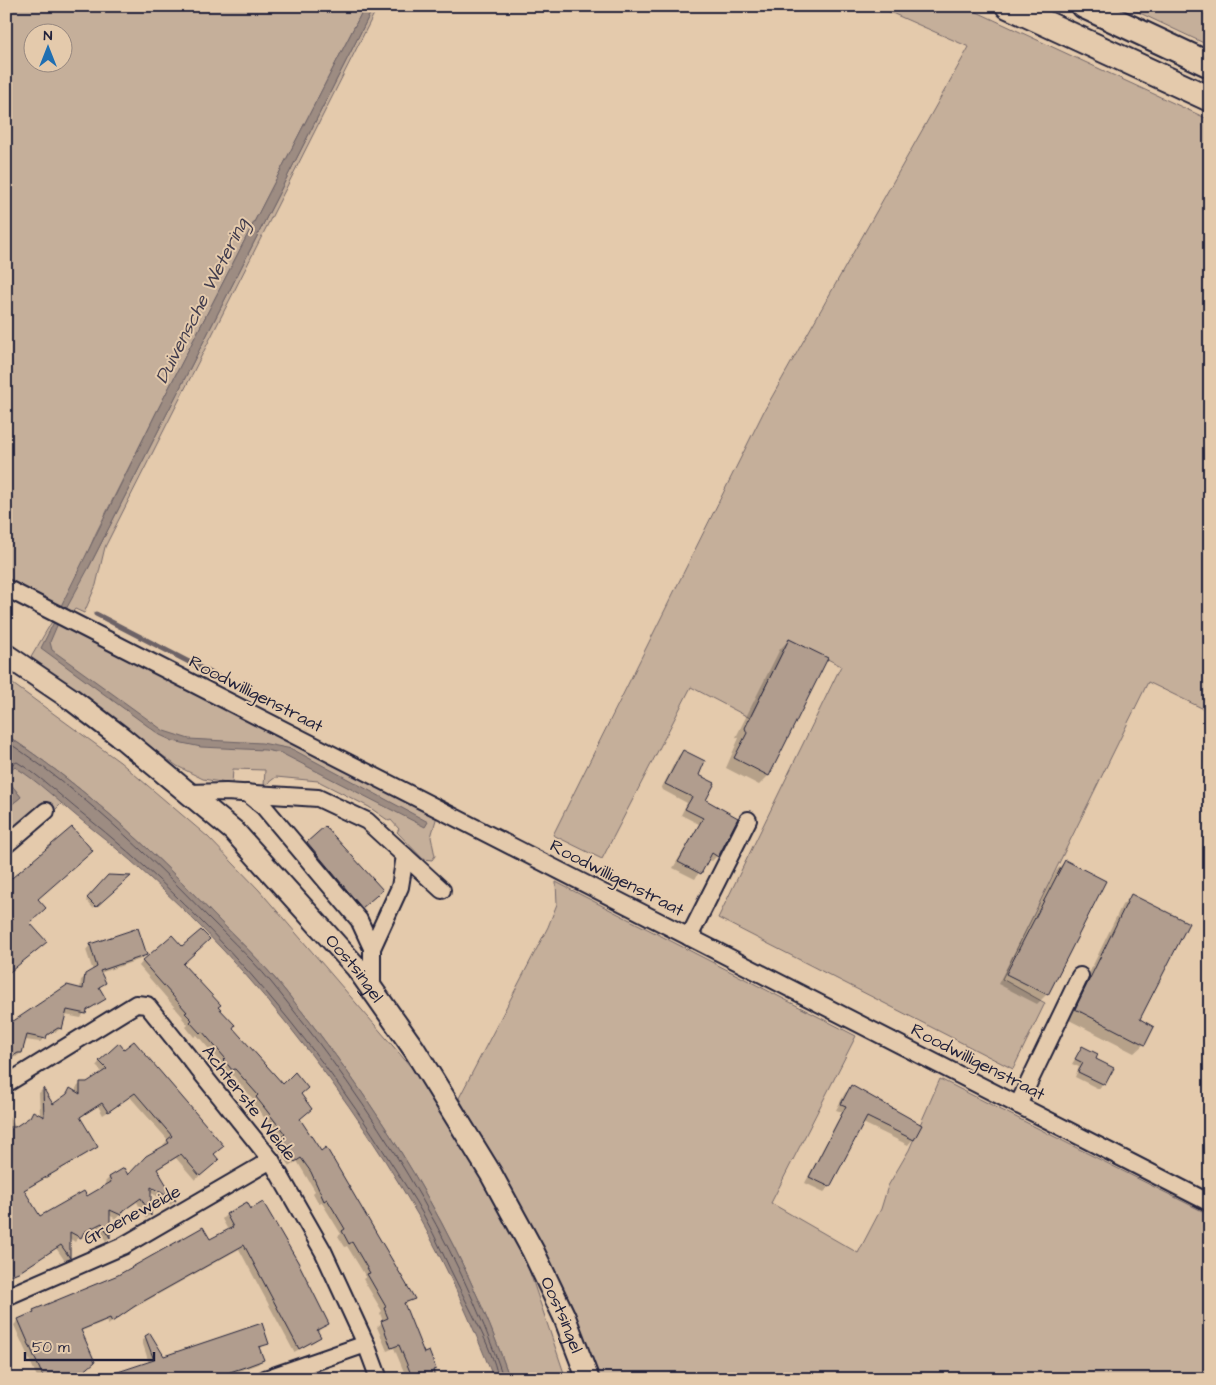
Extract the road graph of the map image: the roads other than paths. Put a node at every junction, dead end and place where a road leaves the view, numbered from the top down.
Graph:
1 (1008, 6) edge
2 (1084, 6) edge
3 (1210, 64) edge
4 (1210, 99) edge
5 (6, 588) edge
6 (6, 655) edge
7 (247, 793) junction
8 (189, 794) junction
9 (46, 811) dead end
10 (748, 820) dead end
11 (6, 845) edge
12 (405, 856) junction
13 (442, 890) dead end
14 (689, 937) junction
15 (372, 948) junction
16 (1080, 976) dead end
17 (372, 987) junction
18 (6, 1084) edge
19 (1018, 1105) junction
20 (271, 1160) junction
21 (1210, 1203) edge
22 (6, 1297) edge
23 (366, 1344) junction
24 (588, 1378) edge
25 (265, 1379) edge
26 (379, 1379) edge

1 - 4 highway
2 - 3 highway
5 - 14 street, Roodwilligenstraat
6 - 8 main road, Oostsingel
7 - 8 street
7 - 12 street
7 - 15 street
8 - 17 main road, Oostsingel
9 - 11 street
10 - 14 street
12 - 13 street
12 - 15 street
14 - 19 street, Roodwilligenstraat
15 - 17 street
16 - 19 street
17 - 24 main road, Oostsingel
18 - 20 street, Achterste Weide
19 - 21 street, Roodwilligenstraat
20 - 22 street, Groeneweide
20 - 23 street, Achterste Weide
23 - 25 street
23 - 26 street, Achterste Weide

